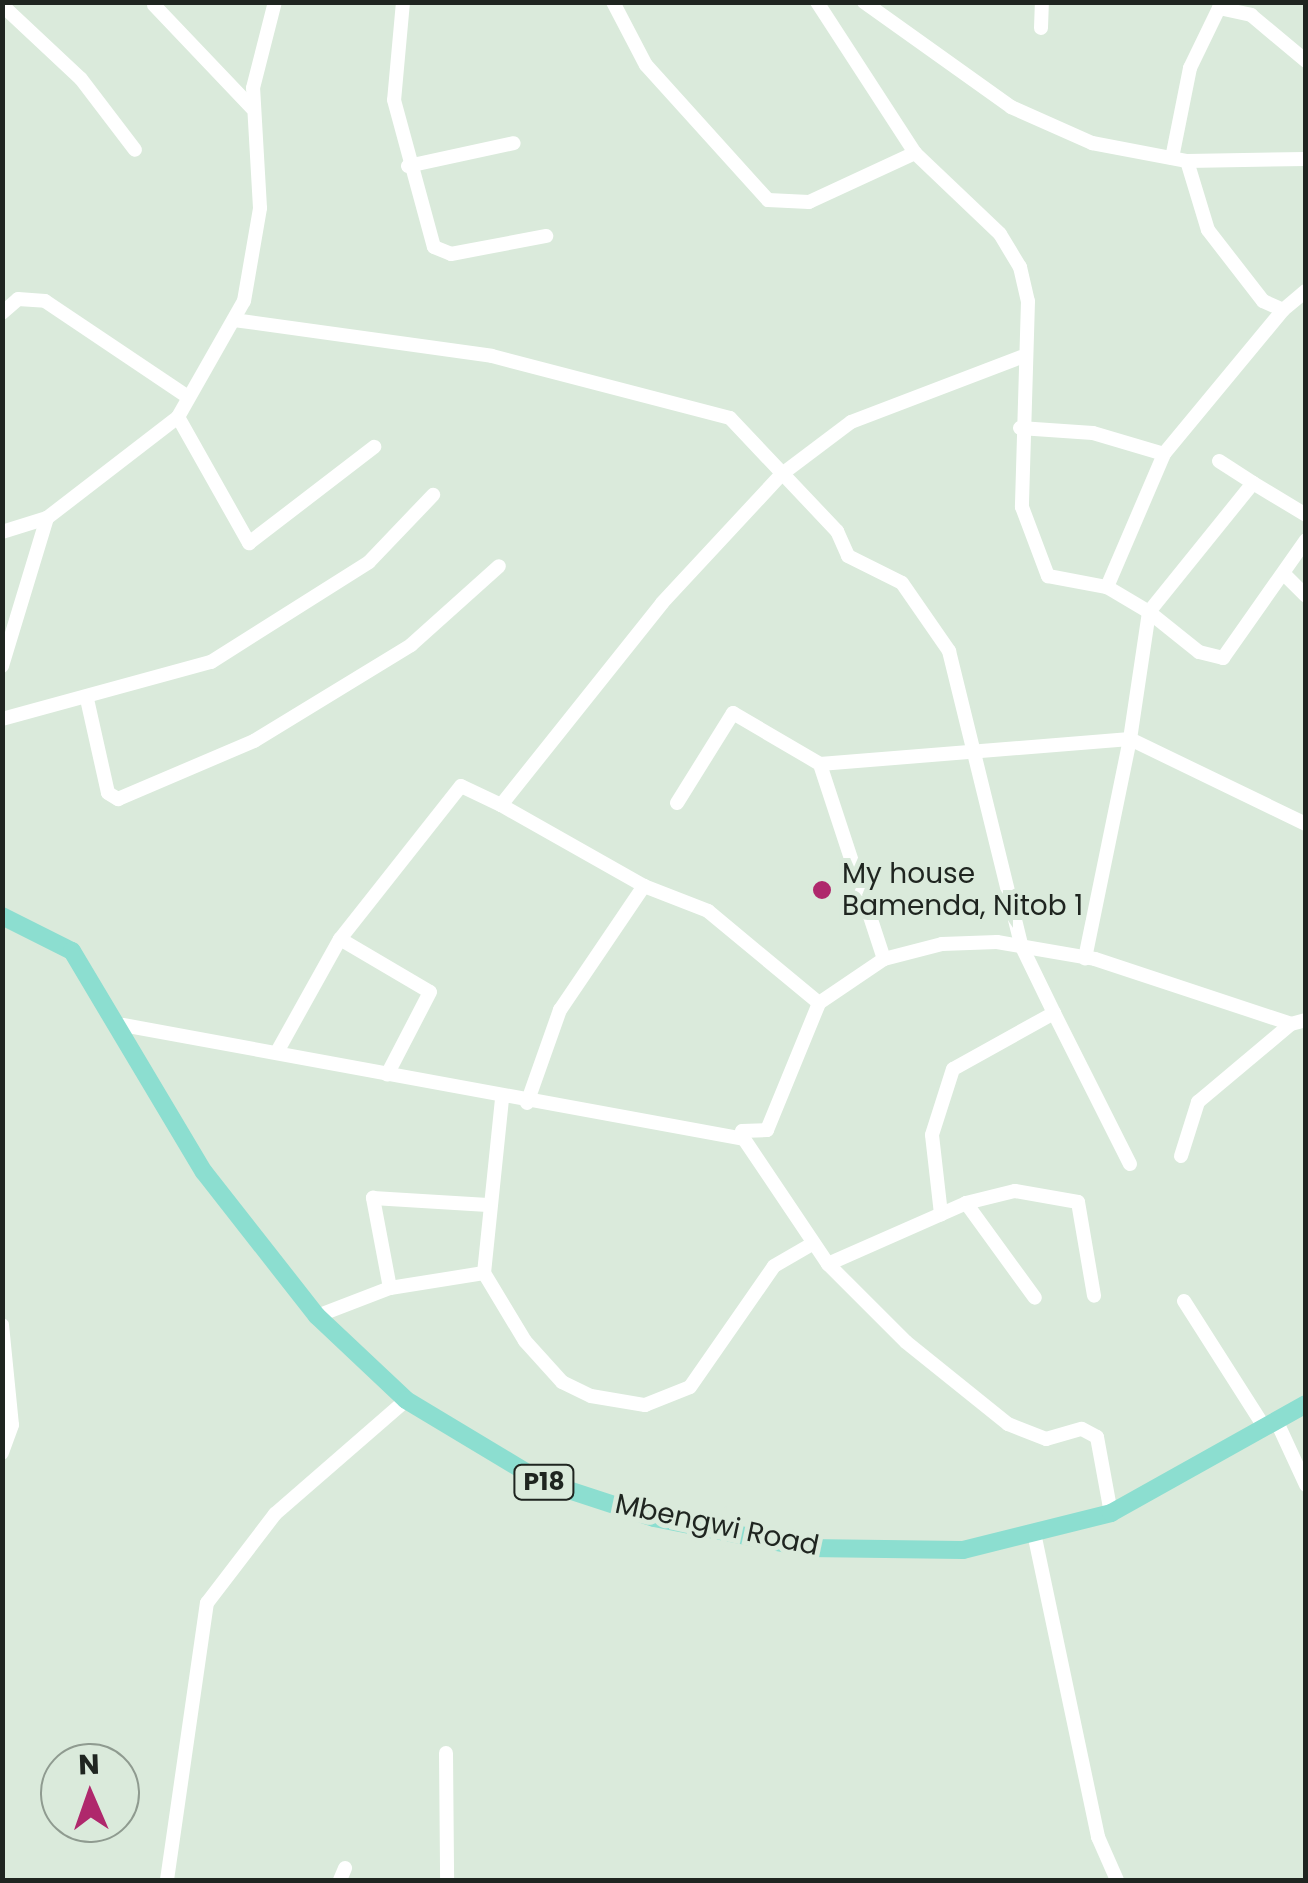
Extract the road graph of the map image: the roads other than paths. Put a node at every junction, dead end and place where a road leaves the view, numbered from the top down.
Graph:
1 (275, 2) edge
2 (403, 2) edge
3 (612, 2) edge
4 (817, 2) edge
5 (864, 2) edge
6 (1042, 2) edge
7 (2, 4) edge
8 (154, 5) edge
9 (1041, 28) dead end
10 (1306, 61) edge
11 (252, 108) junction
12 (514, 142) dead end
13 (135, 150) dead end
14 (915, 153) junction
15 (1306, 159) edge
16 (1179, 160) junction
17 (408, 166) junction
18 (546, 236) dead end
19 (1306, 290) edge
20 (1283, 310) junction
21 (2, 313) edge
22 (234, 320) junction
23 (1021, 356) junction
24 (188, 397) junction
25 (178, 417) junction
26 (1020, 428) junction
27 (374, 447) dead end
28 (1164, 454) junction
29 (1220, 461) dead end
30 (782, 474) junction
31 (1254, 483) junction
32 (434, 495) dead end
33 (1306, 515) edge
34 (47, 518) junction
35 (2, 532) edge
36 (1306, 540) edge
37 (499, 566) dead end
38 (1284, 574) junction
39 (1107, 587) junction
40 (1306, 596) edge
41 (1149, 612) junction
42 (2, 666) edge
43 (87, 699) junction
44 (2, 719) edge
45 (1130, 739) junction
46 (978, 750) junction
47 (820, 764) junction
48 (501, 804) junction
49 (676, 804) dead end
50 (1306, 824) edge
51 (644, 886) junction
52 (2, 916) edge
53 (340, 939) junction
54 (1021, 946) junction
55 (1085, 958) junction
56 (884, 959) junction
57 (820, 1003) junction
58 (1054, 1012) junction
59 (1298, 1022) edge
60 (123, 1025) junction
61 (277, 1052) junction
62 (387, 1075) junction
63 (502, 1099) junction
64 (527, 1103) junction
65 (744, 1139) junction
66 (1181, 1156) dead end
67 (1130, 1164) dead end
68 (966, 1203) junction
69 (488, 1205) junction
70 (940, 1214) junction
71 (812, 1244) junction
72 (828, 1264) junction
73 (484, 1273) junction
74 (390, 1288) junction
75 (1094, 1296) dead end
76 (1035, 1298) dead end
77 (1184, 1300) dead end
78 (317, 1316) junction
79 (2, 1325) edge
80 (406, 1400) junction
81 (1306, 1404) edge
82 (1270, 1422) junction
83 (2, 1453) edge
84 (1306, 1485) edge
85 (1111, 1514) junction
86 (1034, 1533) junction
87 (446, 1753) dead end
88 (167, 1880) edge
89 (447, 1880) edge
90 (1117, 1880) edge

1 - 11 street
2 - 17 street
3 - 14 street
4 - 14 street
5 - 16 street
6 - 9 street
7 - 13 street
8 - 11 street
10 - 16 street
11 - 22 street
12 - 17 street
14 - 23 street
15 - 16 street
16 - 20 street
17 - 18 street
19 - 20 street
20 - 28 street
21 - 24 street
22 - 24 street
22 - 30 street
23 - 26 street
23 - 30 street
24 - 25 street
25 - 27 street
25 - 34 street
26 - 28 street
26 - 39 street
28 - 39 street
29 - 31 street
30 - 46 street
30 - 48 street
31 - 33 street
31 - 41 street
32 - 43 street
34 - 35 street
34 - 42 street
36 - 38 street
37 - 43 street
38 - 40 street
38 - 41 street
39 - 41 street
41 - 45 street
43 - 44 street
45 - 46 street
45 - 50 street
45 - 55 street
46 - 47 street
46 - 54 street
47 - 49 street
47 - 56 street
48 - 51 street
48 - 53 street
51 - 57 street
51 - 64 street
52 - 60 main road, Mbengwi Road / P18
53 - 61 street
53 - 62 street
54 - 55 street
54 - 56 street
54 - 58 street
55 - 59 street
56 - 57 street
57 - 65 street
58 - 67 street
58 - 70 street
59 - 66 street
60 - 61 street
60 - 78 main road, Mbengwi Road / P18
61 - 62 street
62 - 63 street
63 - 64 street
63 - 69 street
64 - 65 street
65 - 71 street
68 - 70 street
68 - 75 street
68 - 76 street
69 - 73 street
69 - 74 street
70 - 72 street
71 - 72 street
71 - 73 street
72 - 85 street
73 - 74 street
74 - 78 street
77 - 82 street
78 - 80 main road, Mbengwi Road / P18
79 - 83 street
80 - 86 main road, Mbengwi Road / P18
80 - 88 street
81 - 82 main road, Mbengwi Road / P18
82 - 84 street
82 - 85 main road, Mbengwi Road / P18
85 - 86 main road, Mbengwi Road / P18
86 - 90 street
87 - 89 street

